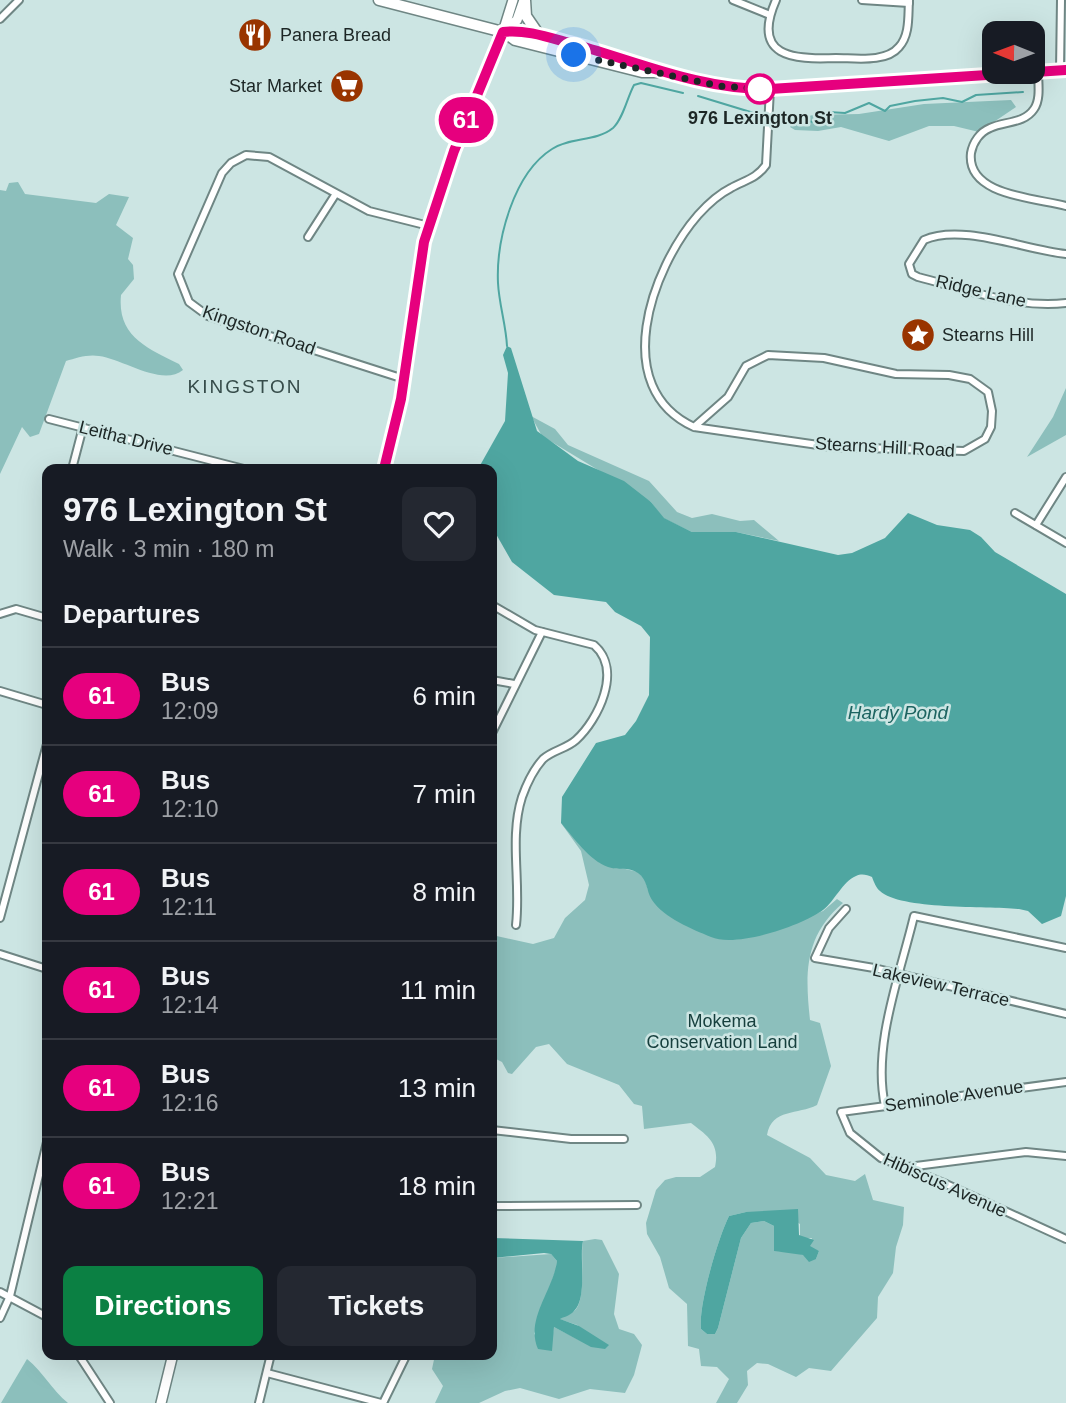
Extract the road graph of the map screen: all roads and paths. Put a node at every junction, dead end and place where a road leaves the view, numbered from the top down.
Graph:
1 (19, 0) edge
2 (379, 0) edge
3 (513, 0) edge
4 (525, 0) edge
5 (733, 0) edge
6 (776, 0) edge
7 (862, 0) edge
8 (1061, 0) edge
9 (909, 1) edge
10 (770, 15) junction
11 (0, 19) edge
12 (503, 32) junction
13 (540, 35) junction
14 (1063, 70) edge
15 (1045, 71) edge
16 (662, 72) junction
17 (982, 75) edge
18 (1038, 84) edge
19 (770, 89) junction
20 (335, 195) junction
21 (1066, 206) edge
22 (429, 226) junction
23 (308, 237) dead end
24 (1066, 254) edge
25 (1066, 303) edge
26 (404, 379) junction
27 (49, 419) dead end
28 (83, 427) junction
29 (694, 427) junction
30 (73, 464) edge
31 (225, 464) edge
32 (385, 464) edge
33 (1066, 477) edge
34 (1015, 513) dead end
35 (1035, 525) junction
36 (1066, 543) edge
37 (497, 608) edge
38 (0, 614) edge
39 (42, 617) edge
40 (542, 632) junction
41 (497, 681) edge
42 (514, 684) junction
43 (0, 691) edge
44 (42, 704) edge
45 (497, 722) edge
46 (42, 763) edge
47 (846, 909) dead end
48 (0, 918) edge
49 (516, 925) dead end
50 (1066, 948) edge
51 (0, 954) edge
52 (42, 967) edge
53 (900, 975) junction
54 (1066, 1014) edge
55 (1066, 1082) edge
56 (885, 1106) junction
57 (841, 1112) joint
58 (497, 1131) edge
59 (624, 1139) dead end
60 (1066, 1156) edge
61 (42, 1163) edge
62 (905, 1168) junction
63 (637, 1205) dead end
64 (497, 1206) edge
65 (1066, 1239) edge
66 (0, 1292) edge
67 (10, 1296) junction
68 (42, 1314) edge
69 (0, 1318) edge
70 (82, 1360) edge
71 (172, 1360) edge
72 (270, 1360) edge
73 (404, 1360) edge
74 (267, 1373) junction
75 (110, 1403) edge
76 (161, 1403) edge
77 (259, 1403) edge
78 (382, 1403) edge

1 - 11 street
2 - 12 main road
3 - 12 main road
4 - 12 main road
4 - 13 main road
5 - 10 street
6 - 10 street
7 - 9 street
8 - 14 street
9 - 10 street
12 - 13 main road
12 - 16 main road
12 - 22 main road
13 - 16 main road
14 - 15 main road
16 - 19 main road
17 - 19 main road
18 - 21 street
19 - 29 street, Stearns Hill Road
20 - 22 street, Kingston Road
20 - 23 street
20 - 26 street, Kingston Road
22 - 26 main road
24 - 25 street, Ridge Lane
26 - 32 main road
27 - 28 street, Leitha Drive
28 - 30 street
28 - 31 street, Leitha Drive
29 - 29 street, Stearns Hill Road
33 - 35 street
34 - 35 street
35 - 36 street
37 - 40 street
38 - 39 street
40 - 42 street
40 - 49 street
41 - 42 street
42 - 45 street
43 - 44 street
46 - 48 street
47 - 53 street, Lakeview Terrace
50 - 53 street
51 - 52 street
53 - 54 street, Lakeview Terrace
53 - 56 street
55 - 56 street, Seminole Avenue
56 - 57 street, Seminole Avenue
57 - 62 street, Hibiscus Avenue
58 - 59 street
60 - 62 street
61 - 67 street
62 - 65 street, Hibiscus Avenue
63 - 64 street
66 - 67 street
67 - 68 street
67 - 69 street
70 - 75 street
71 - 76 main road
72 - 74 street
73 - 78 street
74 - 77 street
74 - 78 street

